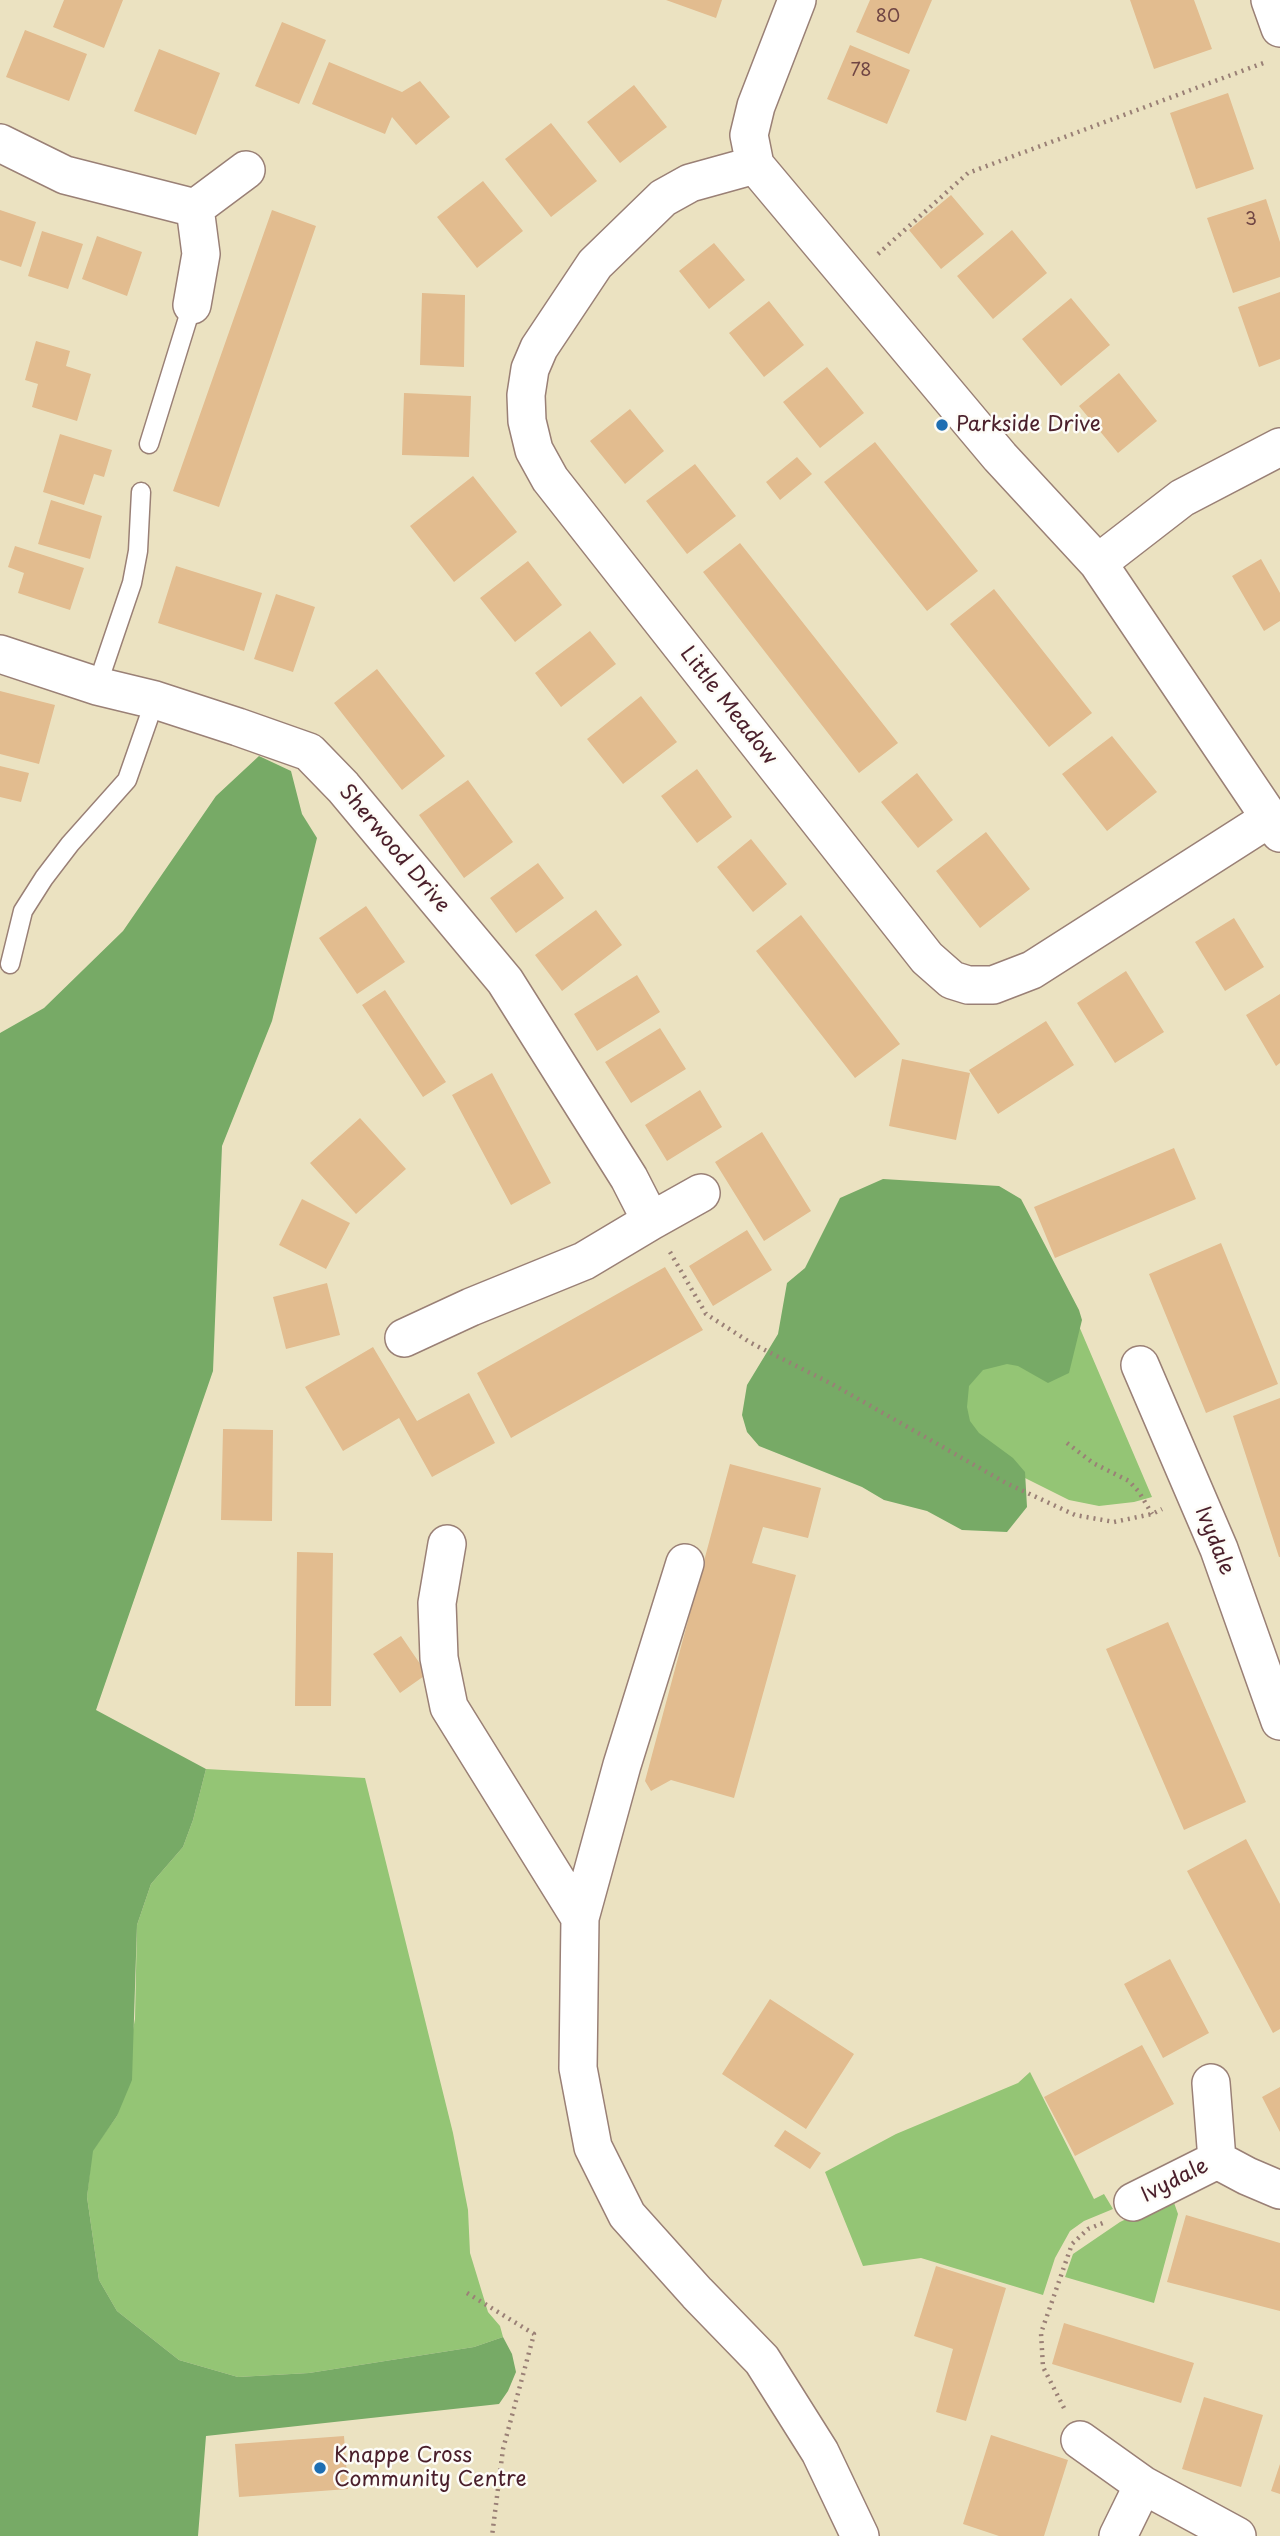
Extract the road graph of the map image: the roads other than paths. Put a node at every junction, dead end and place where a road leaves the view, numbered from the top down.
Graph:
1 (797, 0) edge
2 (1270, 0) edge
3 (1274, 45) edge
4 (0, 143) edge
5 (755, 166) junction
6 (246, 170) dead end
7 (195, 208) junction
8 (192, 305) joint
9 (149, 444) dead end
10 (1280, 447) edge
11 (141, 492) dead end
12 (1098, 563) junction
13 (0, 654) edge
14 (97, 686) junction
15 (155, 700) junction
16 (1275, 826) edge
17 (10, 964) dead end
18 (701, 1193) dead end
19 (651, 1221) junction
20 (404, 1338) dead end
21 (1140, 1365) dead end
22 (447, 1544) dead end
23 (685, 1563) dead end
24 (1280, 1721) edge
25 (580, 1918) junction
26 (1211, 2083) dead end
27 (1217, 2160) junction
28 (1280, 2190) edge
29 (1133, 2202) road end
30 (1080, 2440) road end
31 (1143, 2485) junction
32 (860, 2536) edge
33 (1118, 2536) edge
34 (1237, 2536) edge

1 - 5 street
2 - 3 street
4 - 7 street
5 - 12 street
5 - 16 street, Little Meadow
6 - 7 street
7 - 8 street
8 - 9 lane
10 - 12 street
11 - 14 lane
12 - 16 street
13 - 14 street, Sherwood Drive
14 - 15 street, Sherwood Drive
15 - 17 lane
15 - 19 street, Sherwood Drive
18 - 19 street
19 - 20 street
21 - 24 street, Ivydale
22 - 25 street
23 - 25 street
25 - 32 street
26 - 27 street, Ivydale
27 - 28 street, Ivydale
27 - 29 street, Ivydale
30 - 31 street
31 - 33 street
31 - 34 street

